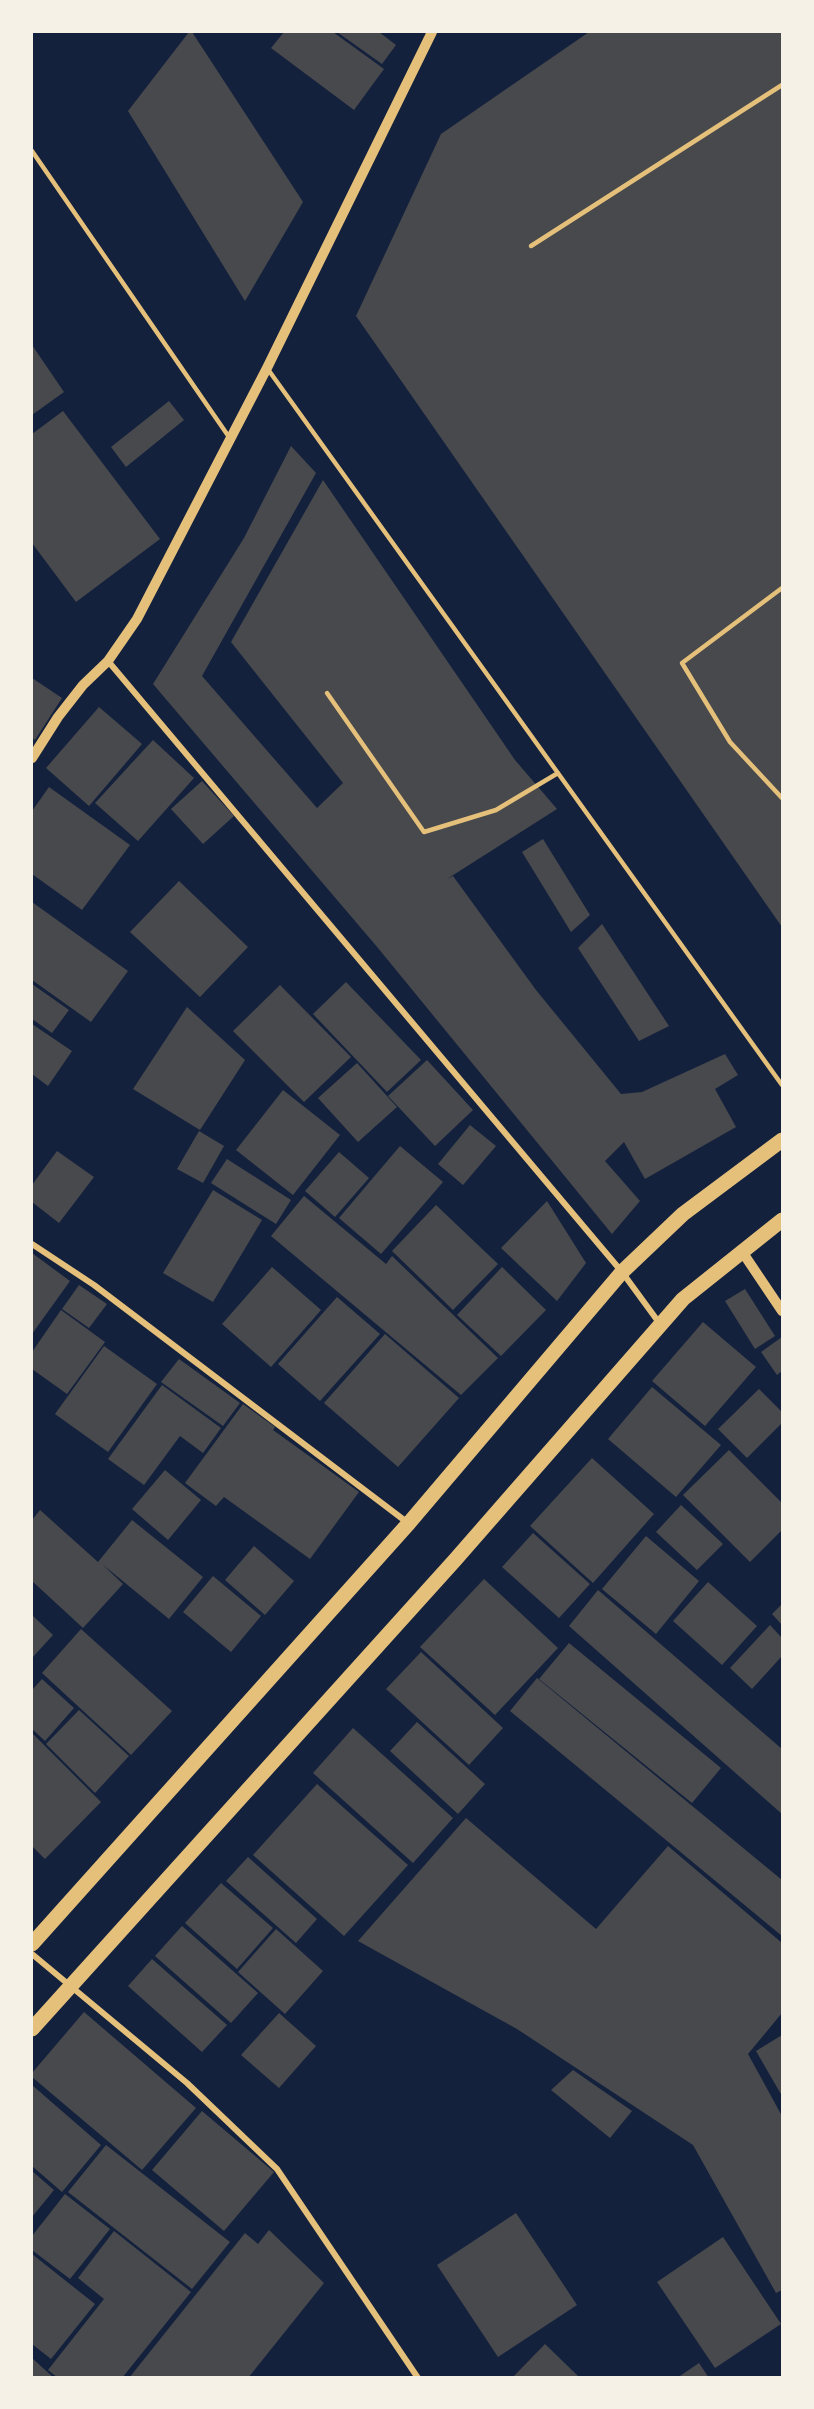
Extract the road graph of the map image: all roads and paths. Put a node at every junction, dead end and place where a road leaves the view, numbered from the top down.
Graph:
1 (432, 32) edge
2 (783, 85) edge
3 (32, 151) edge
4 (531, 246) dead end
5 (267, 368) junction
6 (231, 440) junction
7 (783, 588) edge
8 (108, 661) junction
9 (327, 693) dead end
10 (32, 758) edge
11 (558, 773) junction
12 (783, 798) edge
13 (783, 1085) edge
14 (783, 1140) edge
15 (783, 1220) edge
16 (32, 1244) edge
17 (741, 1250) junction
18 (622, 1272) junction
19 (783, 1311) edge
20 (660, 1324) junction
21 (409, 1523) junction
22 (32, 1944) edge
23 (32, 1954) edge
24 (72, 1985) junction
25 (32, 2029) edge
26 (418, 2378) edge

1 - 5 street
2 - 4 lane
3 - 6 lane
5 - 6 street
5 - 11 lane
6 - 8 street
7 - 12 lane
8 - 10 street
8 - 18 street
9 - 11 lane
11 - 13 lane
14 - 18 main road
15 - 17 main road
16 - 21 street
17 - 19 street
17 - 20 main road
18 - 20 street
18 - 21 main road
20 - 24 main road
21 - 22 main road
23 - 24 street
24 - 25 main road
24 - 26 street

